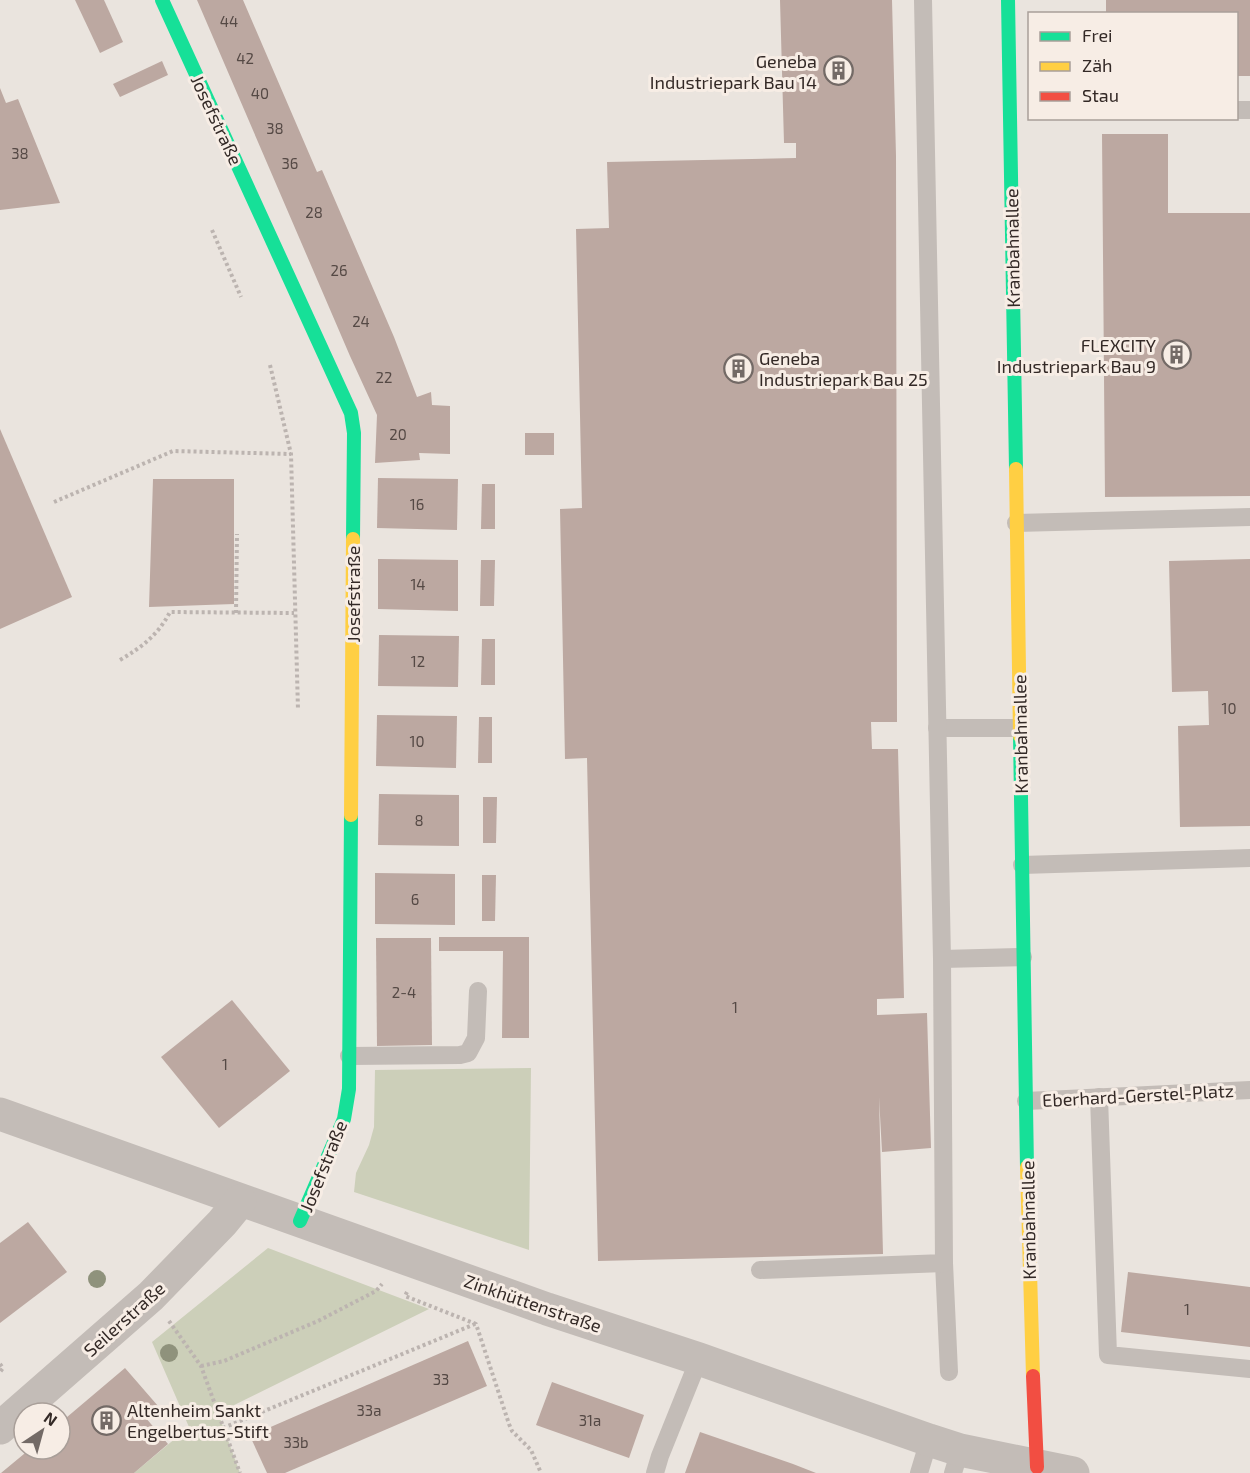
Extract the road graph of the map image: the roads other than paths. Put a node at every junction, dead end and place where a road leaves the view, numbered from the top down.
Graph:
1 (162, 0) edge
2 (923, 0) edge
3 (1008, 0) edge
4 (1250, 517) edge
5 (1016, 523) junction
6 (1020, 728) junction
7 (937, 729) junction
8 (1250, 858) edge
9 (1022, 865) junction
10 (1023, 957) junction
11 (942, 958) junction
12 (478, 991) dead end
13 (349, 1056) junction
14 (1250, 1090) edge
15 (1099, 1097) junction
16 (1026, 1101) junction
17 (0, 1114) edge
18 (231, 1212) junction
19 (300, 1221) junction
20 (944, 1263) junction
21 (760, 1270) dead end
22 (699, 1359) junction
23 (1250, 1369) edge
24 (949, 1372) dead end
25 (0, 1428) edge
26 (928, 1440) junction
27 (957, 1462) edge
28 (1037, 1467) junction
29 (655, 1473) edge
30 (919, 1473) edge
31 (1073, 1473) edge

1 - 13 street, Josefstraße
2 - 7 lane
3 - 5 street, Kranbahnallee
4 - 5 lane
5 - 6 street, Kranbahnallee
6 - 7 lane
6 - 9 street, Kranbahnallee
7 - 11 lane
8 - 9 lane
9 - 10 street, Kranbahnallee
10 - 11 lane
10 - 16 street, Kranbahnallee
11 - 20 lane
12 - 13 lane
13 - 19 street, Josefstraße
14 - 15 lane, Eberhard-Gerstel-Platz
15 - 16 lane, Eberhard-Gerstel-Platz
15 - 23 lane
16 - 28 street, Kranbahnallee
17 - 18 street, Zinkhüttenstraße
18 - 19 street, Zinkhüttenstraße
18 - 25 street, Seilerstraße
19 - 22 street, Zinkhüttenstraße
20 - 21 lane
20 - 24 lane
22 - 26 street, Zinkhüttenstraße
22 - 29 lane
26 - 27 street, Zinkhüttenstraße
26 - 30 lane
27 - 28 street, Zinkhüttenstraße
28 - 31 street, Zinkhüttenstraße

